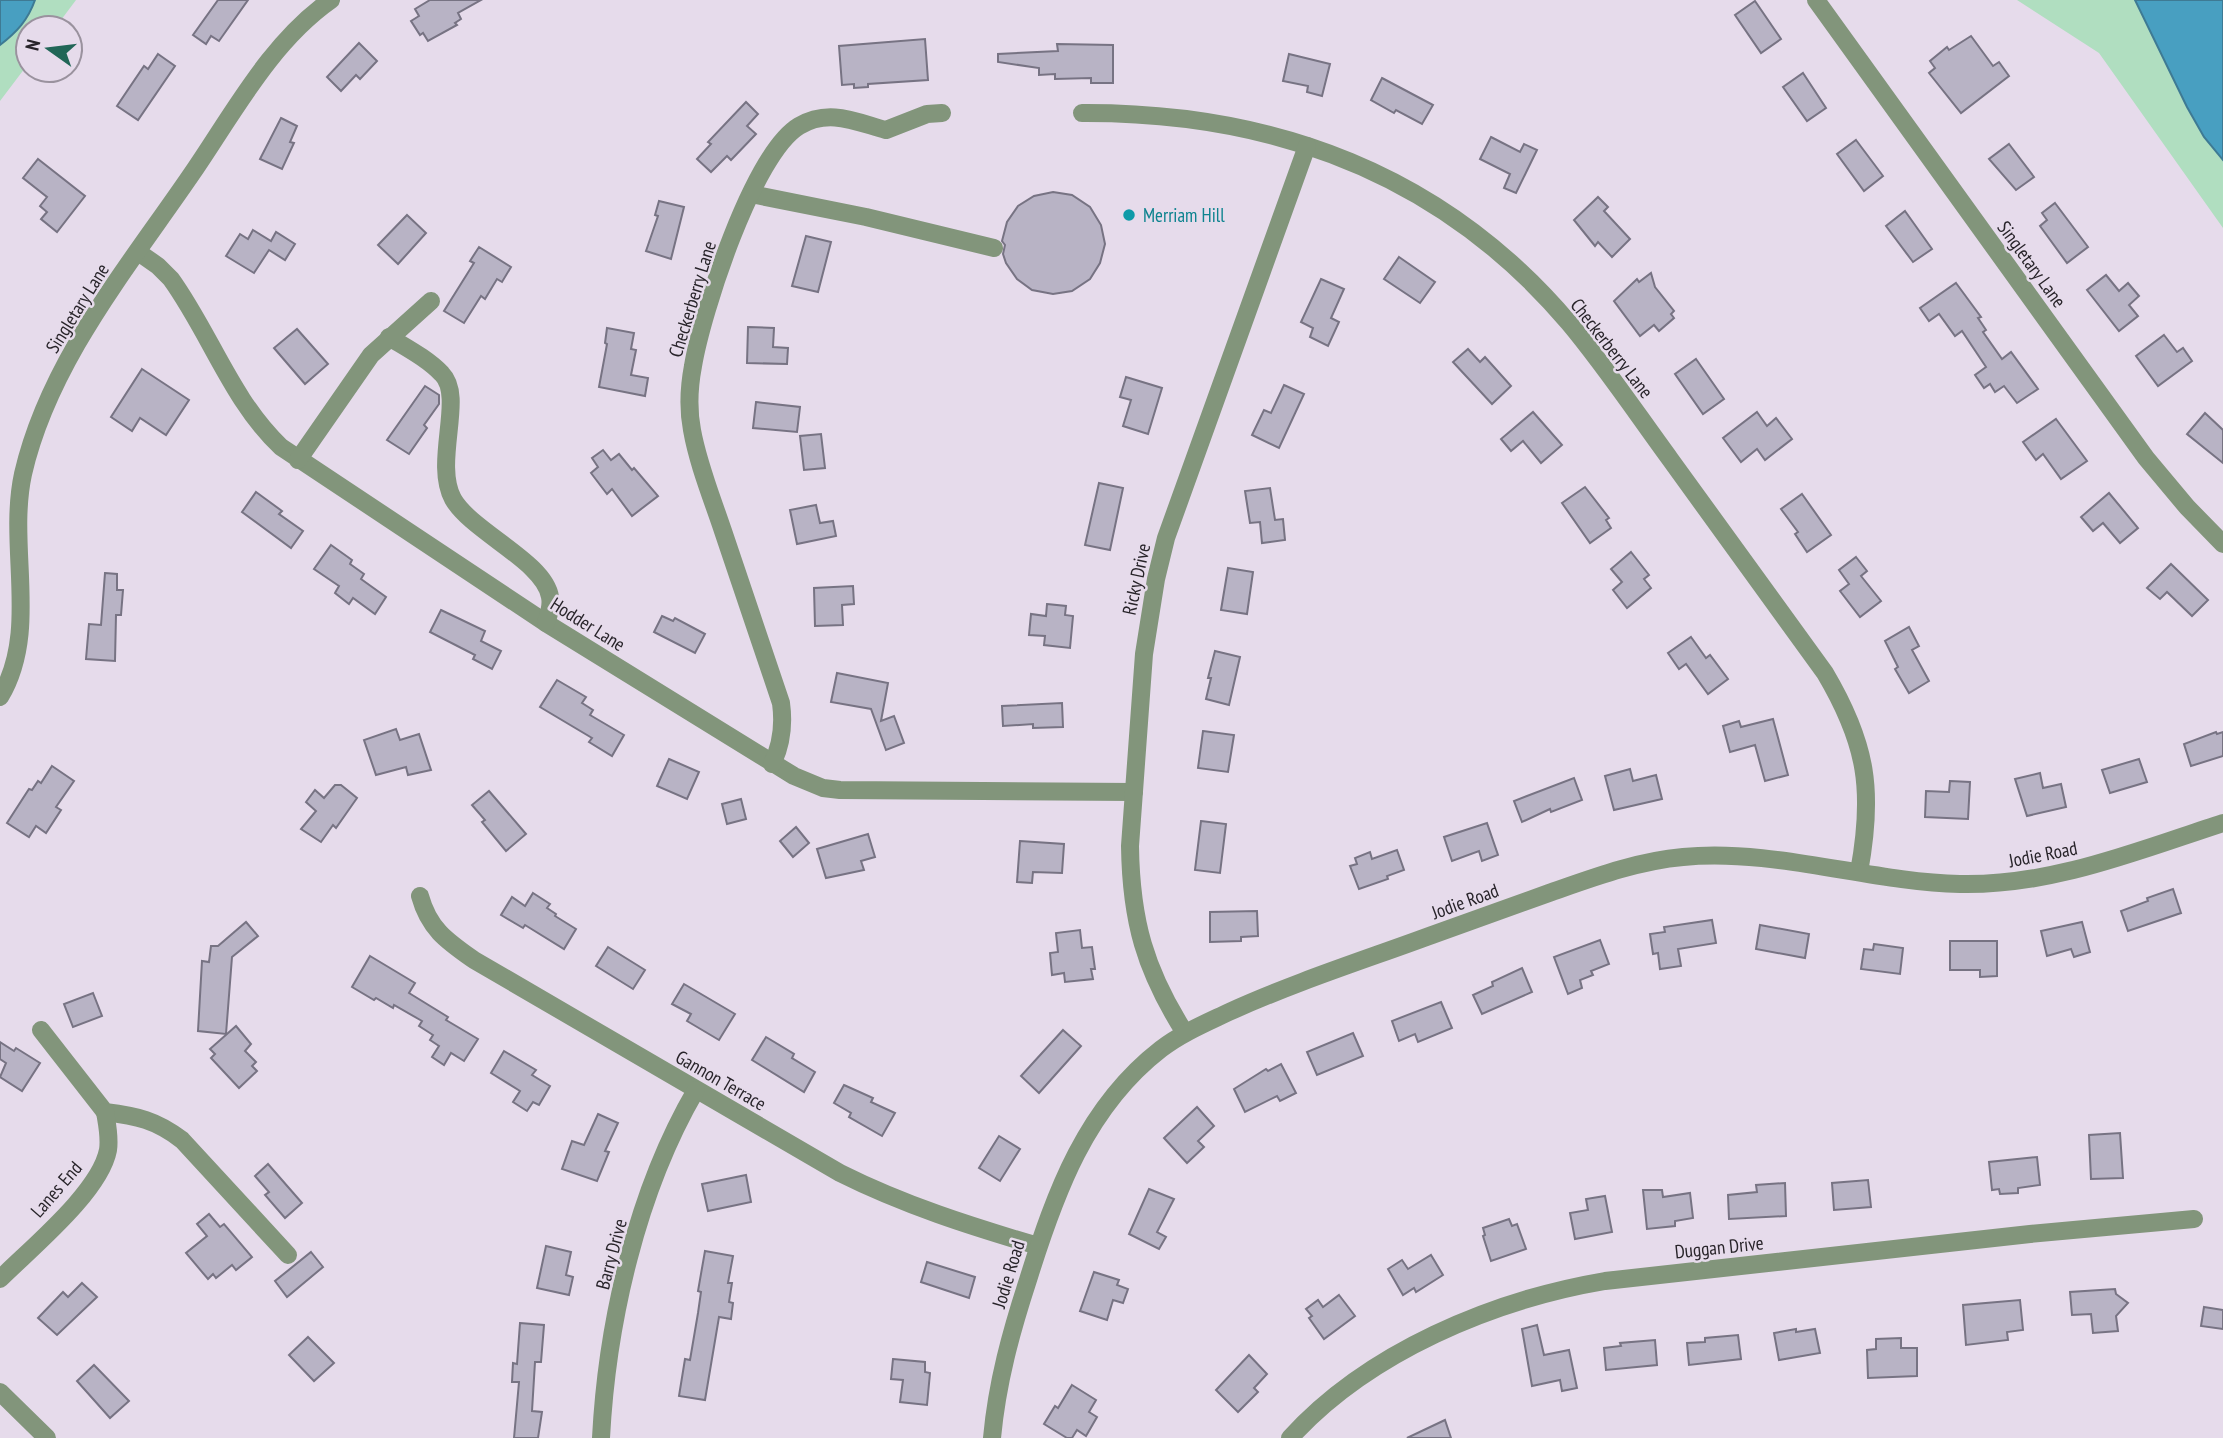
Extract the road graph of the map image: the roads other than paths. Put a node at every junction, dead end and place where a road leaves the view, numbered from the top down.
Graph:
1 (331, 0) edge
2 (1816, 0) edge
3 (942, 113) dead end
4 (1082, 113) dead end
5 (1307, 145) junction
6 (751, 194) junction
7 (994, 247) dead end
8 (138, 252) junction
9 (431, 301) dead end
10 (389, 337) junction
11 (298, 460) junction
12 (2223, 544) edge
13 (546, 622) junction
14 (0, 697) edge
15 (772, 764) junction
16 (1134, 792) junction
17 (2223, 823) edge
18 (1859, 872) junction
19 (419, 896) dead end
20 (41, 1030) dead end
21 (1185, 1033) junction
22 (696, 1090) junction
23 (105, 1112) junction
24 (2194, 1219) dead end
25 (1038, 1246) junction
26 (288, 1255) dead end
27 (0, 1279) edge
28 (0, 1392) edge
29 (47, 1438) edge
30 (601, 1438) edge
31 (992, 1438) edge
32 (1290, 1438) edge

1 - 8 street, Singletary Lane
2 - 12 street, Singletary Lane
3 - 6 street, Checkerberry Lane
4 - 5 street, Checkerberry Lane
5 - 16 street, Ricky Drive
5 - 18 street, Checkerberry Lane
6 - 7 street
6 - 15 street, Checkerberry Lane
8 - 11 street, Hodder Lane
8 - 14 street, Singletary Lane
9 - 10 street
10 - 11 street
10 - 13 street
11 - 13 street, Hodder Lane
13 - 15 street, Hodder Lane
15 - 16 street, Hodder Lane
16 - 21 street, Ricky Drive
17 - 18 street, Jodie Road
18 - 21 street, Jodie Road
19 - 22 street, Gannon Terrace
20 - 23 street
21 - 25 street, Jodie Road
22 - 25 street, Gannon Terrace
22 - 30 street, Barry Drive
23 - 26 street
23 - 27 street, Lanes End
24 - 32 street, Duggan Drive
25 - 31 street, Jodie Road
28 - 29 street

